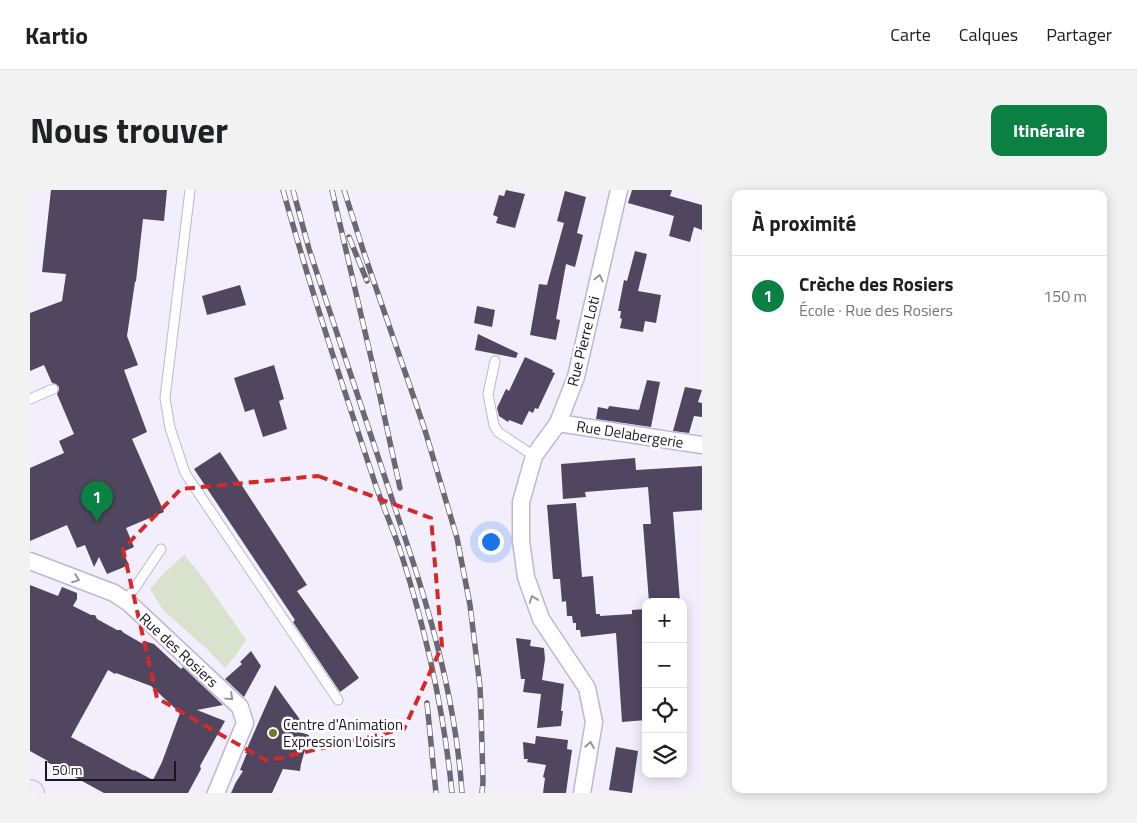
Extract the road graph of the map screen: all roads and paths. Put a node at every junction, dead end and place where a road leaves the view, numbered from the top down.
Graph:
1 (190, 190) edge
2 (619, 190) edge
3 (494, 362) dead end
4 (53, 389) dead end
5 (30, 399) edge
6 (558, 424) junction
7 (702, 445) edge
8 (534, 456) junction
9 (161, 549) dead end
10 (30, 561) edge
11 (126, 601) junction
12 (338, 700) dead end
13 (216, 793) edge
14 (582, 793) edge

1 - 12 lane
6 -> 2 street, Rue Pierre Loti
3 - 8 lane
4 - 5 lane
6 - 7 street, Rue Delabergerie
6 - 8 street, Rue Pierre Loti
14 -> 8 street, Rue Pierre Loti
9 - 11 lane
10 -> 11 street, Rue des Rosiers
11 -> 13 street, Rue des Rosiers

